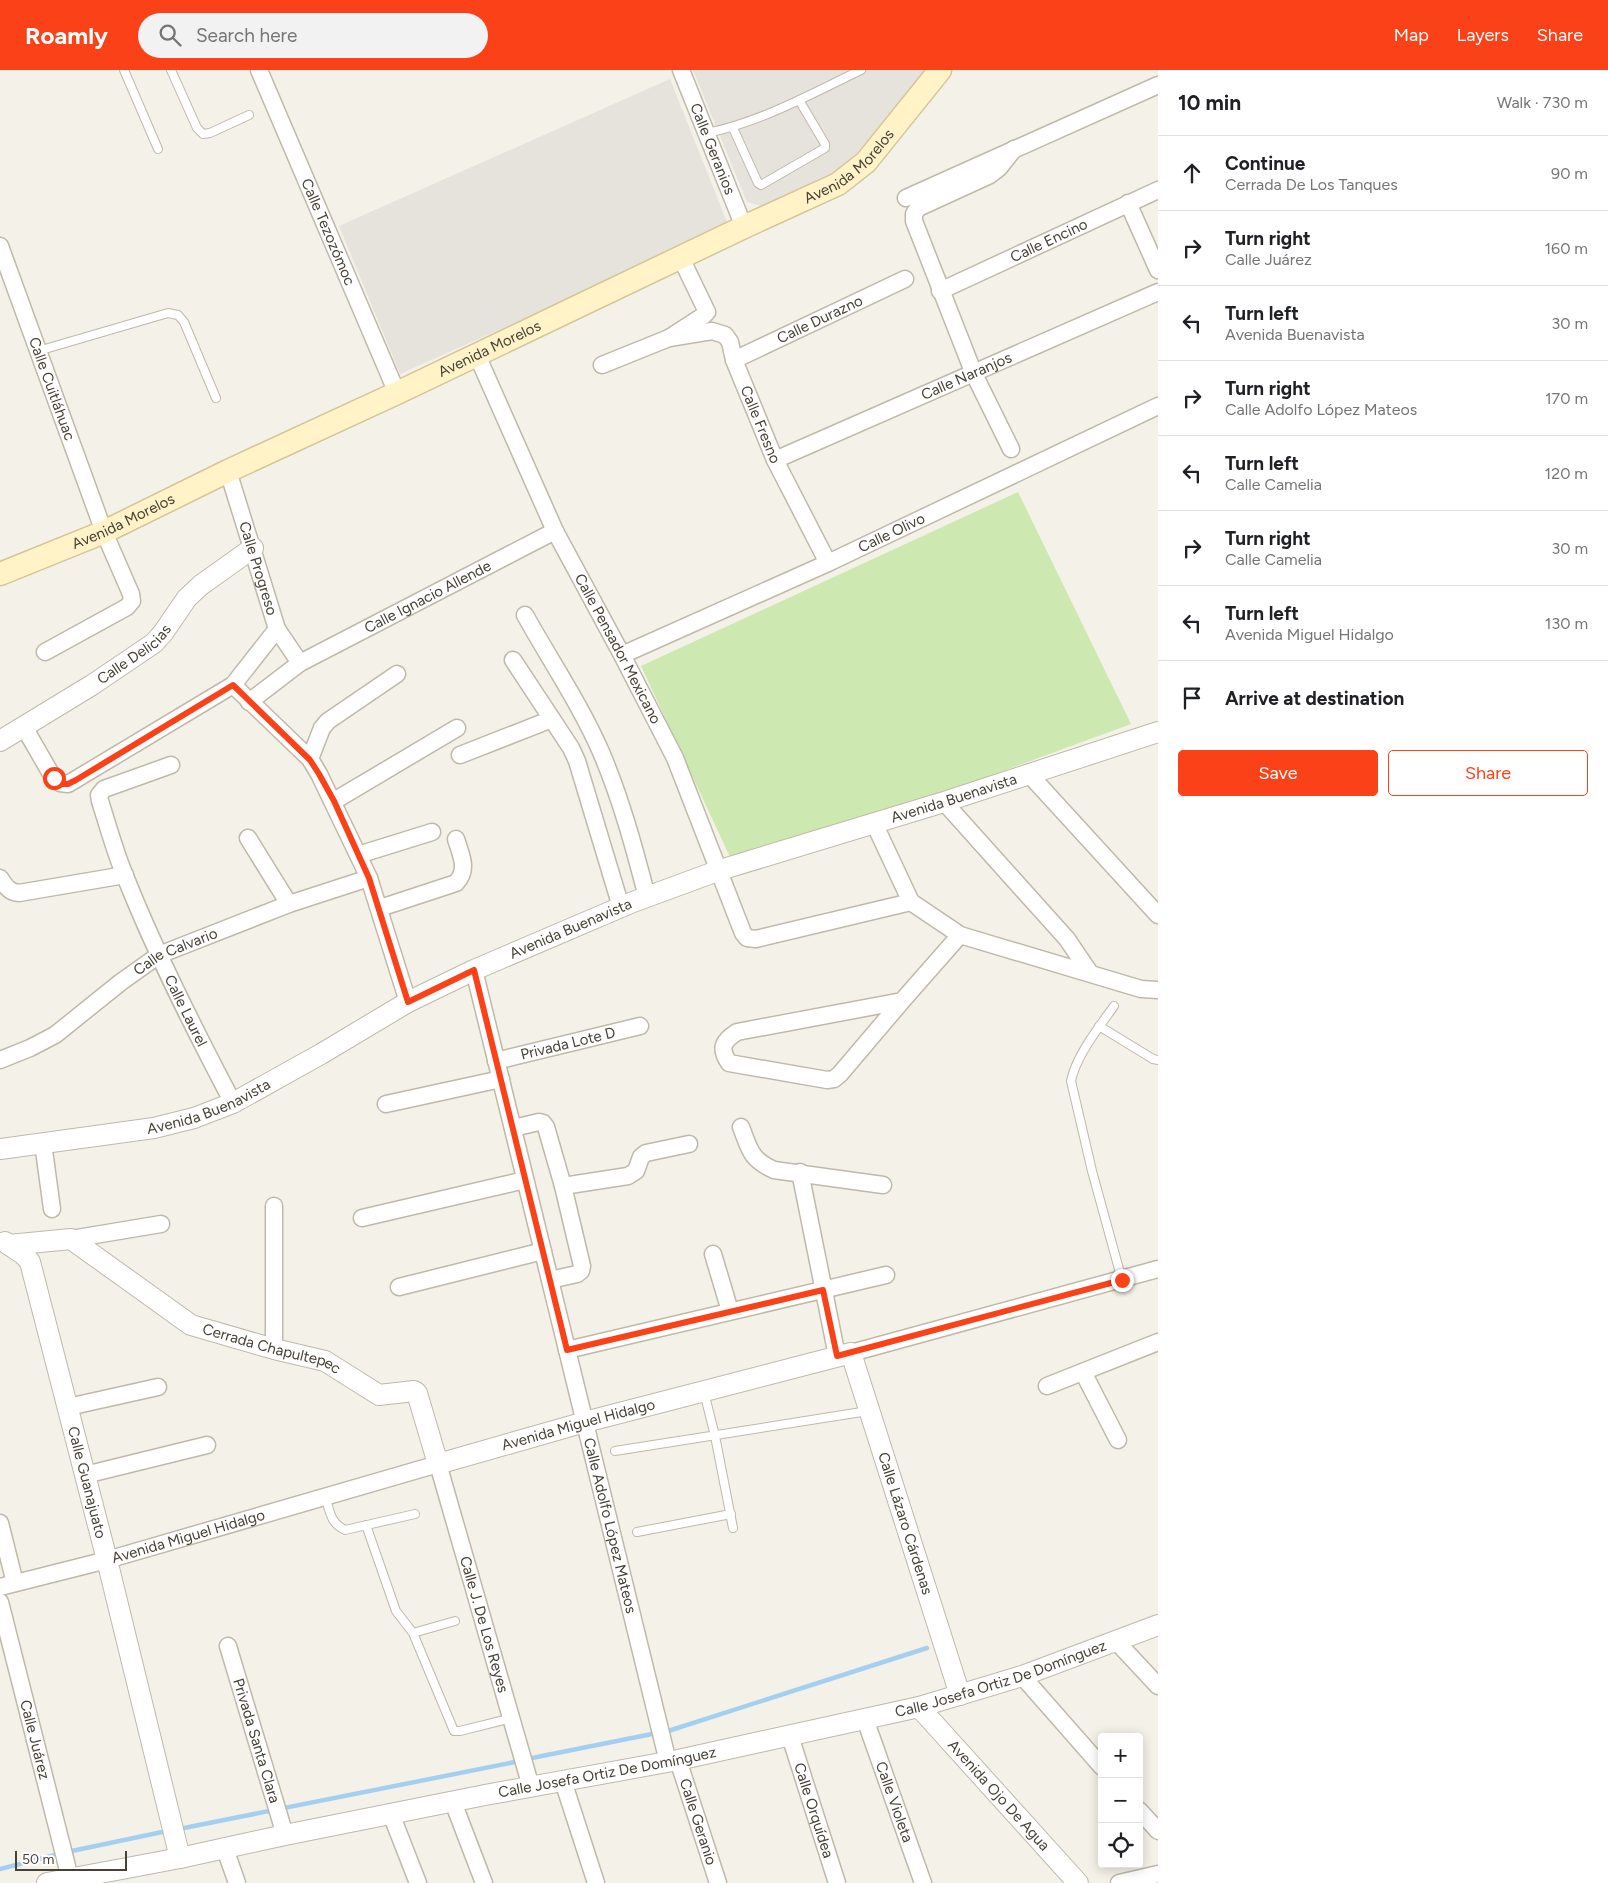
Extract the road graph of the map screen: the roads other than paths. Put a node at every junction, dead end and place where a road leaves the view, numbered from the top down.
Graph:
1 (124, 70) edge
2 (171, 70) edge
3 (259, 70) edge
4 (682, 70) edge
5 (861, 70) edge
6 (940, 70) edge
7 (1158, 85) edge
8 (799, 100) junction
9 (249, 115) dead end
10 (733, 128) junction
11 (707, 133) junction
12 (158, 149) dead end
13 (1014, 149) junction
14 (1158, 190) edge
15 (906, 198) dead end
16 (1128, 203) junction
17 (744, 227) junction
18 (0, 246) edge
19 (681, 258) junction
20 (1158, 270) edge
21 (905, 279) dead end
22 (940, 291) junction
23 (1158, 294) edge
24 (669, 338) junction
25 (38, 351) junction
26 (477, 355) junction
27 (734, 360) junction
28 (602, 365) dead end
29 (974, 374) junction
30 (397, 393) junction
31 (216, 398) dead end
32 (1158, 406) edge
33 (1011, 449) dead end
34 (775, 460) junction
35 (228, 471) junction
36 (104, 532) junction
37 (555, 532) junction
38 (253, 548) junction
39 (828, 563) junction
40 (0, 574) edge
41 (525, 615) dead end
42 (277, 629) junction
43 (45, 652) dead end
44 (622, 655) junction
45 (513, 660) dead end
46 (300, 662) junction
47 (397, 674) dead end
48 (233, 685) junction
49 (250, 702) junction
50 (552, 719) junction
51 (24, 727) junction
52 (457, 728) dead end
53 (1155, 738) edge
54 (0, 742) edge
55 (460, 755) dead end
56 (310, 760) junction
57 (171, 765) dead end
58 (1028, 773) junction
59 (334, 801) junction
60 (944, 802) junction
61 (874, 823) junction
62 (432, 832) dead end
63 (248, 838) dead end
64 (456, 839) dead end
65 (358, 855) junction
66 (720, 870) junction
67 (125, 875) junction
68 (0, 878) edge
69 (369, 878) junction
70 (647, 897) junction
71 (911, 902) junction
72 (288, 904) junction
73 (621, 907) junction
74 (380, 908) junction
75 (1158, 915) edge
76 (960, 936) junction
77 (159, 955) junction
78 (474, 970) junction
79 (1090, 973) junction
80 (1158, 990) edge
81 (408, 1002) junction
82 (902, 1002) junction
83 (1114, 1006) dead end
84 (640, 1026) dead end
85 (1099, 1026) junction
86 (1155, 1059) edge
87 (0, 1060) edge
88 (496, 1061) junction
89 (1158, 1066) edge
90 (501, 1079) junction
91 (233, 1103) junction
92 (386, 1104) dead end
93 (742, 1127) dead end
94 (513, 1128) junction
95 (43, 1143) junction
96 (689, 1144) dead end
97 (0, 1149) edge
98 (800, 1172) junction
99 (526, 1180) junction
100 (883, 1185) dead end
101 (563, 1186) junction
102 (274, 1206) dead end
103 (52, 1208) dead end
104 (362, 1218) dead end
105 (161, 1224) dead end
106 (71, 1238) junction
107 (3, 1242) edge
108 (543, 1251) junction
109 (713, 1254) dead end
110 (1158, 1269) edge
111 (886, 1275) dead end
112 (550, 1280) junction
113 (1122, 1280) junction
114 (400, 1287) dead end
115 (823, 1290) junction
116 (730, 1311) junction
117 (1158, 1342) edge
118 (274, 1349) junction
119 (567, 1350) junction
120 (844, 1355) junction
121 (1083, 1372) junction
122 (1047, 1386) dead end
123 (158, 1387) dead end
124 (704, 1392) junction
125 (68, 1407) junction
126 (870, 1411) junction
127 (585, 1422) junction
128 (715, 1436) junction
129 (1118, 1440) dead end
130 (207, 1445) dead end
131 (615, 1451) dead end
132 (438, 1464) junction
133 (85, 1475) junction
134 (325, 1496) junction
135 (415, 1514) dead end
136 (731, 1514) junction
137 (0, 1523) edge
138 (366, 1525) junction
139 (733, 1528) dead end
140 (637, 1532) dead end
141 (107, 1560) junction
142 (8, 1585) edge
143 (0, 1602) edge
144 (455, 1621) dead end
145 (1158, 1625) edge
146 (413, 1633) junction
147 (1116, 1641) junction
148 (228, 1646) dead end
149 (1022, 1676) junction
150 (1158, 1686) edge
151 (960, 1695) junction
152 (920, 1707) junction
153 (512, 1718) junction
154 (865, 1719) junction
155 (790, 1736) junction
156 (673, 1761) junction
157 (1098, 1762) edge
158 (529, 1780) junction
159 (563, 1780) junction
160 (453, 1802) junction
161 (391, 1814) junction
162 (1143, 1814) edge
163 (282, 1828) junction
164 (1158, 1831) edge
165 (175, 1840) junction
166 (225, 1849) junction
167 (1158, 1874) edge
168 (70, 1878) junction
169 (47, 1883) edge
170 (236, 1883) edge
171 (418, 1883) edge
172 (484, 1883) edge
173 (596, 1883) edge
174 (718, 1883) edge
175 (837, 1883) edge
176 (923, 1883) edge
177 (1078, 1883) edge
178 (1118, 1883) edge

1 - 12 lane
2 - 9 lane
3 - 30 street, Calle Tezozómoc
4 - 11 street, Calle Geranios
5 - 8 lane
6 - 17 main road, Avenida Morelos
7 - 13 street
8 - 10 lane
8 - 10 lane
10 - 11 lane
11 - 17 street, Calle Geranios
13 - 15 street
13 - 22 street
14 - 16 street, Calle Encino
16 - 20 street
16 - 22 street, Calle Encino
17 - 19 main road, Avenida Morelos
18 - 25 street, Calle Cuitláhuac
19 - 24 street
19 - 26 main road, Avenida Morelos
21 - 27 street, Calle Durazno
22 - 29 street
23 - 29 street, Calle Naranjos
24 - 27 street, Calle Fresno
24 - 28 street
25 - 31 lane
25 - 36 street, Calle Cuitláhuac
26 - 30 main road, Avenida Morelos
26 - 37 street, Calle Pensador Mexicano
27 - 34 street, Calle Fresno
29 - 33 street
29 - 34 street, Calle Naranjos
30 - 35 main road, Avenida Morelos
32 - 39 street, Calle Olivo
34 - 39 street, Calle Fresno
35 - 36 main road, Avenida Morelos
35 - 38 street, Calle Progreso
36 - 40 main road, Avenida Morelos
36 - 43 street, Calle Cuitláhuac
37 - 44 street, Calle Pensador Mexicano
37 - 46 street, Calle Ignacio Allende
38 - 42 street, Calle Progreso
38 - 51 street, Calle Delicias
39 - 44 street, Calle Olivo
41 - 70 street
42 - 46 street, Calle Progreso
42 - 48 street
44 - 66 street, Calle Pensador Mexicano
45 - 50 street
46 - 49 street, Calle Ignacio Allende
47 - 56 street
48 - 49 street
48 - 51 street
49 - 56 street
50 - 55 street
50 - 73 street
51 - 54 street, Calle Delicias
52 - 59 street
53 - 58 street, Avenida Buenavista
56 - 59 street
57 - 67 street, Calle Laurel
58 - 60 street, Avenida Buenavista
58 - 75 street
59 - 65 street
60 - 61 street, Avenida Buenavista
60 - 79 street
61 - 66 street, Avenida Buenavista
61 - 71 street
62 - 65 street
63 - 72 street
64 - 74 street
65 - 69 street
66 - 70 street, Avenida Buenavista
66 - 71 street, Calle Pensador Mexicano
67 - 68 street
67 - 77 street, Calle Laurel
69 - 72 street, Calle Calvario
69 - 74 street
70 - 73 street, Avenida Buenavista
71 - 76 street
72 - 77 street, Calle Calvario
73 - 78 street, Avenida Buenavista
74 - 81 street
76 - 79 street
76 - 82 street
77 - 87 street, Calle Calvario
77 - 91 street, Calle Laurel
78 - 81 street, Avenida Buenavista
78 - 88 street, Calle Adolfo López Mateos
79 - 80 street
81 - 91 street, Avenida Buenavista
82 - 82 street
83 - 85 lane
84 - 88 street, Privada Lote D
85 - 86 lane
85 - 113 lane
86 - 89 lane
88 - 90 street, Calle Adolfo López Mateos
90 - 92 street
90 - 94 street, Calle Adolfo López Mateos
91 - 95 street, Avenida Buenavista
93 - 98 street
94 - 99 street, Calle Adolfo López Mateos
94 - 101 street
95 - 97 street, Avenida Buenavista
95 - 103 street
96 - 101 street
98 - 100 street
98 - 115 street
99 - 104 street
99 - 108 street, Calle Adolfo López Mateos
101 - 112 street
102 - 118 street
105 - 106 street
106 - 107 street
106 - 118 street, Cerrada Chapultepec
107 - 125 street, Calle Guanajuato
108 - 112 street, Calle Adolfo López Mateos
108 - 114 street
109 - 116 street
110 - 113 street, Avenida Miguel Hidalgo
111 - 115 street
112 - 119 street, Calle Adolfo López Mateos
113 - 120 street, Avenida Miguel Hidalgo
115 - 116 street
115 - 120 street
116 - 119 street
117 - 121 street
118 - 132 street, Cerrada Chapultepec
119 - 127 street, Calle Adolfo López Mateos
120 - 124 street, Avenida Miguel Hidalgo
120 - 126 street, Calle Lázaro Cárdenas
121 - 122 street
121 - 129 street
123 - 125 street
124 - 127 street, Avenida Miguel Hidalgo
124 - 128 lane
125 - 133 street, Calle Guanajuato
126 - 128 lane
126 - 151 street, Calle Lázaro Cárdenas
127 - 132 street, Avenida Miguel Hidalgo
127 - 156 street, Calle Adolfo López Mateos
128 - 131 lane
128 - 136 lane
130 - 133 street
132 - 134 street, Avenida Miguel Hidalgo
132 - 153 street, Calle J. De Los Reyes
133 - 141 street, Calle Guanajuato
134 - 138 lane
134 - 141 street, Avenida Miguel Hidalgo
135 - 138 lane
136 - 139 lane
136 - 140 lane
137 - 142 street
138 - 146 lane
141 - 142 street, Avenida Miguel Hidalgo
141 - 165 street, Calle Guanajuato
143 - 168 street, Calle Juárez
144 - 146 lane
145 - 147 street, Calle Josefa Ortiz De Domínguez
146 - 153 lane
147 - 149 street, Calle Josefa Ortiz De Domínguez
147 - 150 street
148 - 163 street, Privada Santa Clara
149 - 151 street, Calle Josefa Ortiz De Domínguez
149 - 157 street
151 - 152 street, Calle Josefa Ortiz De Domínguez
152 - 154 street, Calle Josefa Ortiz De Domínguez
152 - 177 street, Avenida Ojo De Agua
153 - 158 street, Calle J. De Los Reyes
154 - 155 street, Calle Josefa Ortiz De Domínguez
154 - 176 street, Calle Violeta
155 - 156 street, Calle Josefa Ortiz De Domínguez
155 - 175 street, Calle Orquídea
156 - 159 street, Calle Josefa Ortiz De Domínguez
156 - 174 street, Calle Geranio
158 - 159 street, Calle Josefa Ortiz De Domínguez
158 - 160 street, Calle Josefa Ortiz De Domínguez
159 - 173 street
160 - 161 street, Calle Josefa Ortiz De Domínguez
160 - 172 street
161 - 163 street, Calle Josefa Ortiz De Domínguez
161 - 171 street
162 - 164 street
163 - 166 street, Calle Josefa Ortiz De Domínguez
165 - 166 street, Calle Josefa Ortiz De Domínguez
165 - 168 street, Calle Josefa Ortiz De Domínguez
166 - 170 street
167 - 178 street
168 - 169 street, Calle Josefa Ortiz De Domínguez

